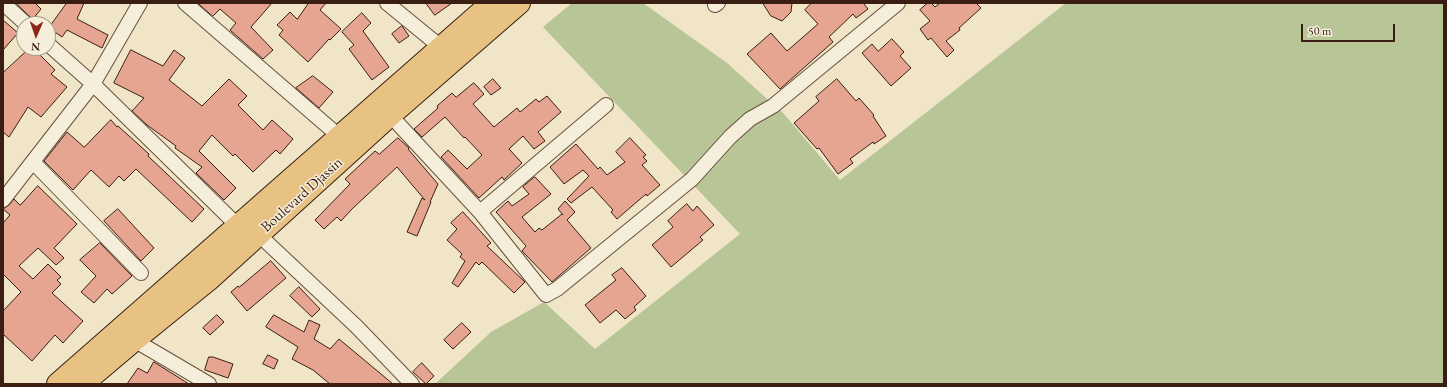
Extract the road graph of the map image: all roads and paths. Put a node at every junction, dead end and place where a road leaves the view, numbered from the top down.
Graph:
1 (140, 3) edge
2 (184, 3) edge
3 (387, 3) edge
4 (492, 3) edge
5 (519, 3) edge
6 (898, 3) edge
7 (3, 5) edge
8 (16, 16) edge
9 (442, 48) junction
10 (56, 51) edge
11 (93, 84) junction
12 (606, 105) dead end
13 (390, 115) junction
14 (339, 136) junction
15 (33, 162) junction
16 (3, 200) edge
17 (480, 212) junction
18 (238, 226) junction
19 (258, 234) junction
20 (141, 273) dead end
21 (134, 340) junction
22 (58, 384) edge
23 (82, 384) edge
24 (209, 384) edge
25 (412, 384) edge

1 - 11 street
2 - 14 street
3 - 9 street
4 - 9 highway, Boulevard Djassin
5 - 13 highway, Boulevard Djassin
6 - 17 street
7 - 8 street
9 - 14 highway, Boulevard Djassin
10 - 11 street
11 - 15 street
11 - 18 street
12 - 17 street
13 - 17 street
13 - 19 highway, Boulevard Djassin
14 - 18 highway, Boulevard Djassin
15 - 16 street
15 - 20 street
18 - 22 highway, Boulevard Djassin
19 - 21 highway, Boulevard Djassin
19 - 25 street
21 - 23 highway, Boulevard Djassin
21 - 24 street

